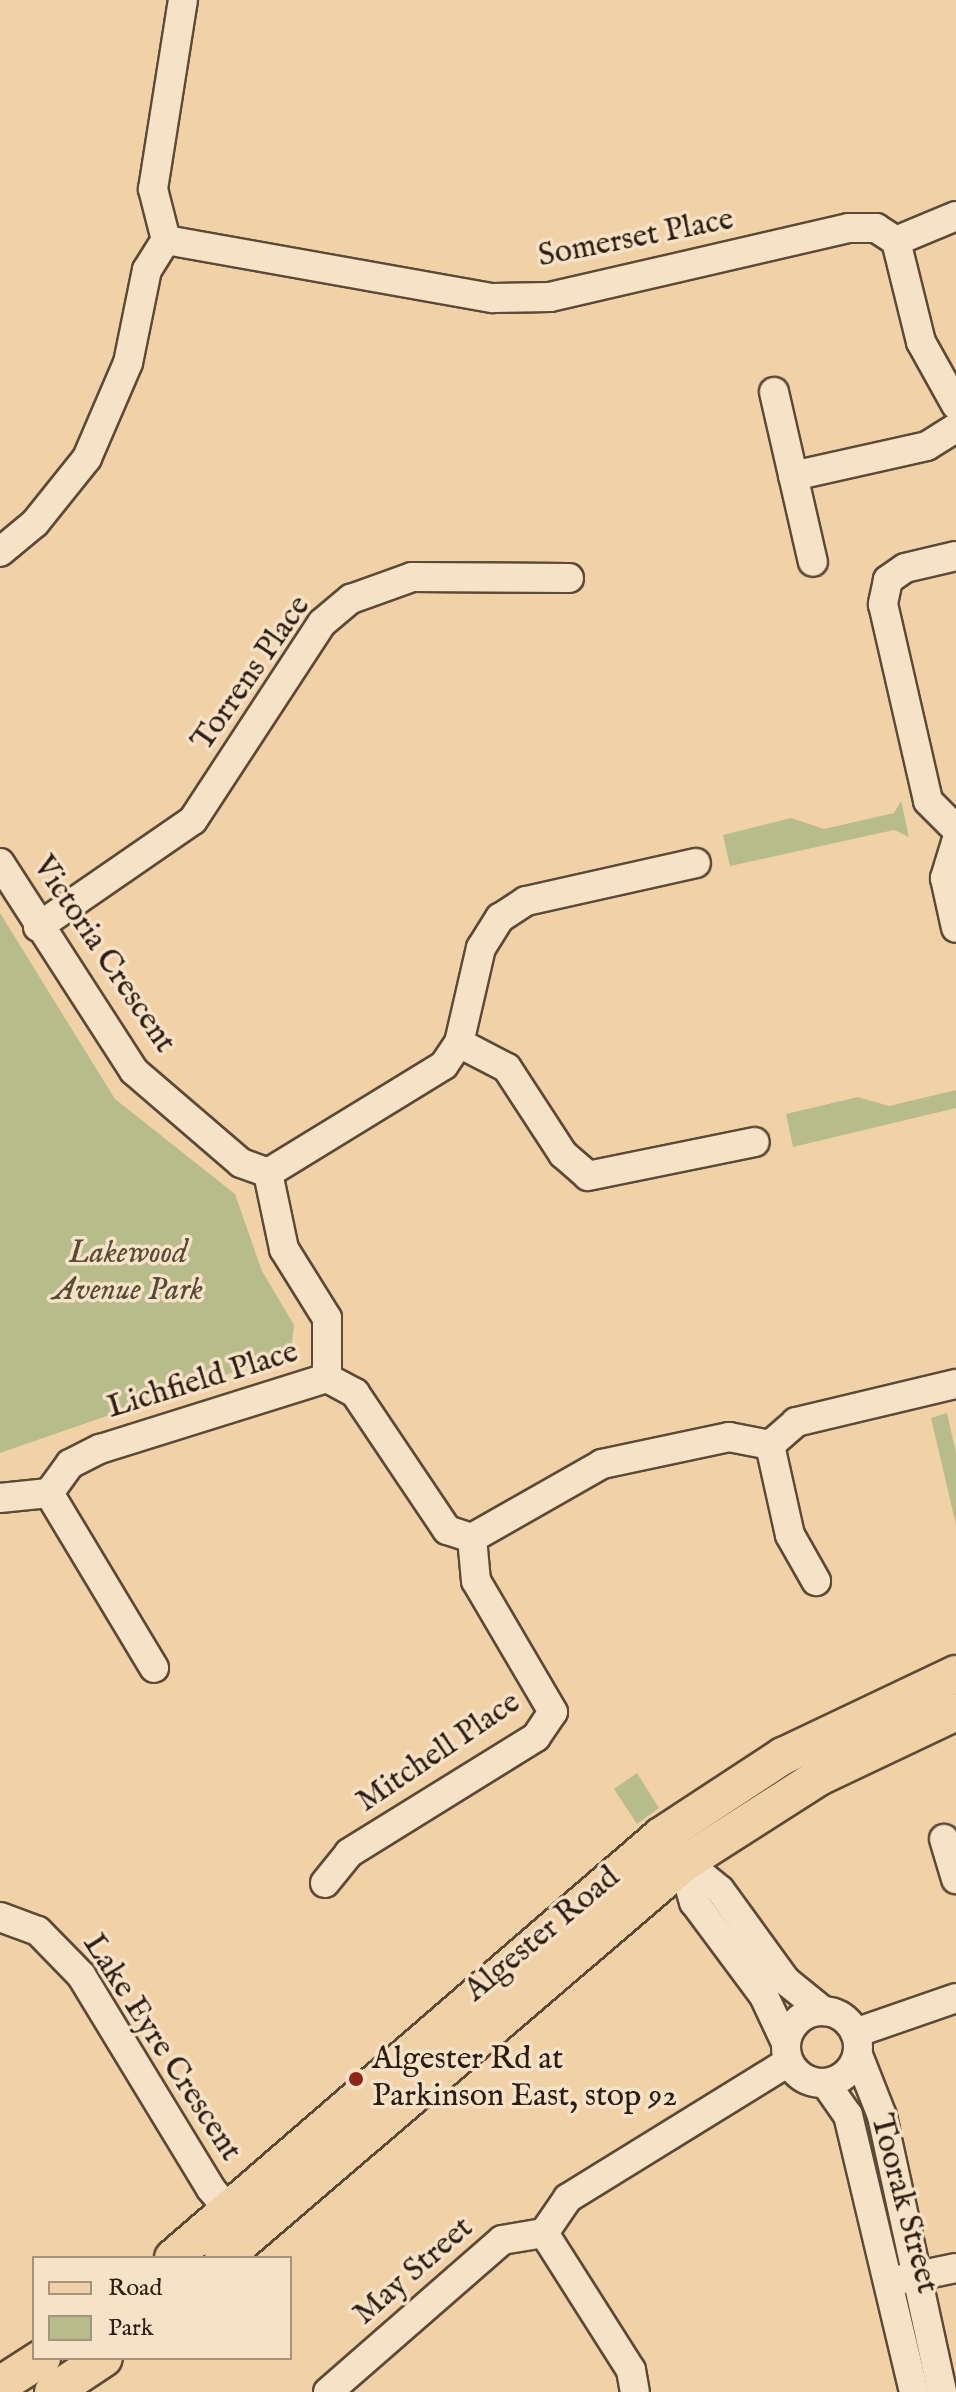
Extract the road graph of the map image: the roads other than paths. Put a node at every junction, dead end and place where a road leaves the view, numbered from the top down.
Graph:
1 (183, 0) edge
2 (956, 216) edge
3 (166, 240) junction
4 (896, 241) junction
5 (774, 392) dead end
6 (956, 405) edge
7 (956, 428) edge
8 (793, 476) junction
9 (0, 552) edge
10 (956, 556) edge
11 (813, 562) dead end
12 (569, 578) dead end
13 (956, 829) edge
14 (956, 842) edge
15 (0, 863) edge
16 (696, 863) dead end
17 (38, 927) junction
18 (956, 928) edge
19 (459, 1043) junction
20 (755, 1142) dead end
21 (268, 1173) junction
22 (327, 1378) junction
23 (956, 1384) edge
24 (770, 1445) junction
25 (49, 1493) junction
26 (0, 1498) edge
27 (472, 1538) junction
28 (816, 1581) dead end
29 (154, 1668) dead end
30 (956, 1674) edge
31 (956, 1712) edge
32 (944, 1839) dead end
33 (672, 1850) junction
34 (956, 1879) edge
35 (325, 1883) dead end
36 (0, 1917) edge
37 (956, 1998) edge
38 (823, 2011) junction
39 (857, 2044) junction
40 (787, 2052) junction
41 (826, 2084) junction
42 (240, 2223) junction
43 (544, 2233) junction
44 (177, 2256) edge
45 (224, 2256) edge
46 (956, 2268) edge
47 (902, 2280) junction
48 (39, 2360) edge
49 (101, 2360) edge
50 (0, 2385) edge
51 (53, 2392) edge
52 (328, 2392) edge
53 (635, 2392) edge
54 (914, 2392) edge
55 (942, 2392) edge

1 - 3 street
2 - 4 street
3 - 4 street, Somerset Place
3 - 9 street
4 - 6 street
5 - 8 street
7 - 8 street
8 - 11 street
10 - 13 street
12 - 17 street, Torrens Place
14 - 18 street
15 - 17 street, Victoria Crescent
16 - 19 street
17 - 21 street, Victoria Crescent
19 - 20 street
19 - 21 street
21 - 22 street
22 - 25 street, Lichfield Place
22 - 27 street, Lichfield Place
23 - 24 street
24 - 27 street
24 - 28 street
25 - 26 street
25 - 29 street
27 - 35 street, Mitchell Place
30 - 33 main road, Algester Road
31 - 33 main road, Algester Road
32 - 34 street
33 - 38 street
33 - 40 street
33 - 42 main road, Algester Road
36 - 42 street, Lake Eyre Crescent
37 - 39 street
38 - 39 street
38 - 40 street
39 - 41 street
39 - 47 street, Toorak Street
40 - 41 street
40 - 43 street
41 - 47 street, Toorak Street
42 - 44 main road, Algester Road
42 - 45 main road, Algester Road
43 - 52 street, May Street
43 - 53 street
46 - 47 street
47 - 54 street, Toorak Street
47 - 55 street, Toorak Street
48 - 50 main road
49 - 51 main road

